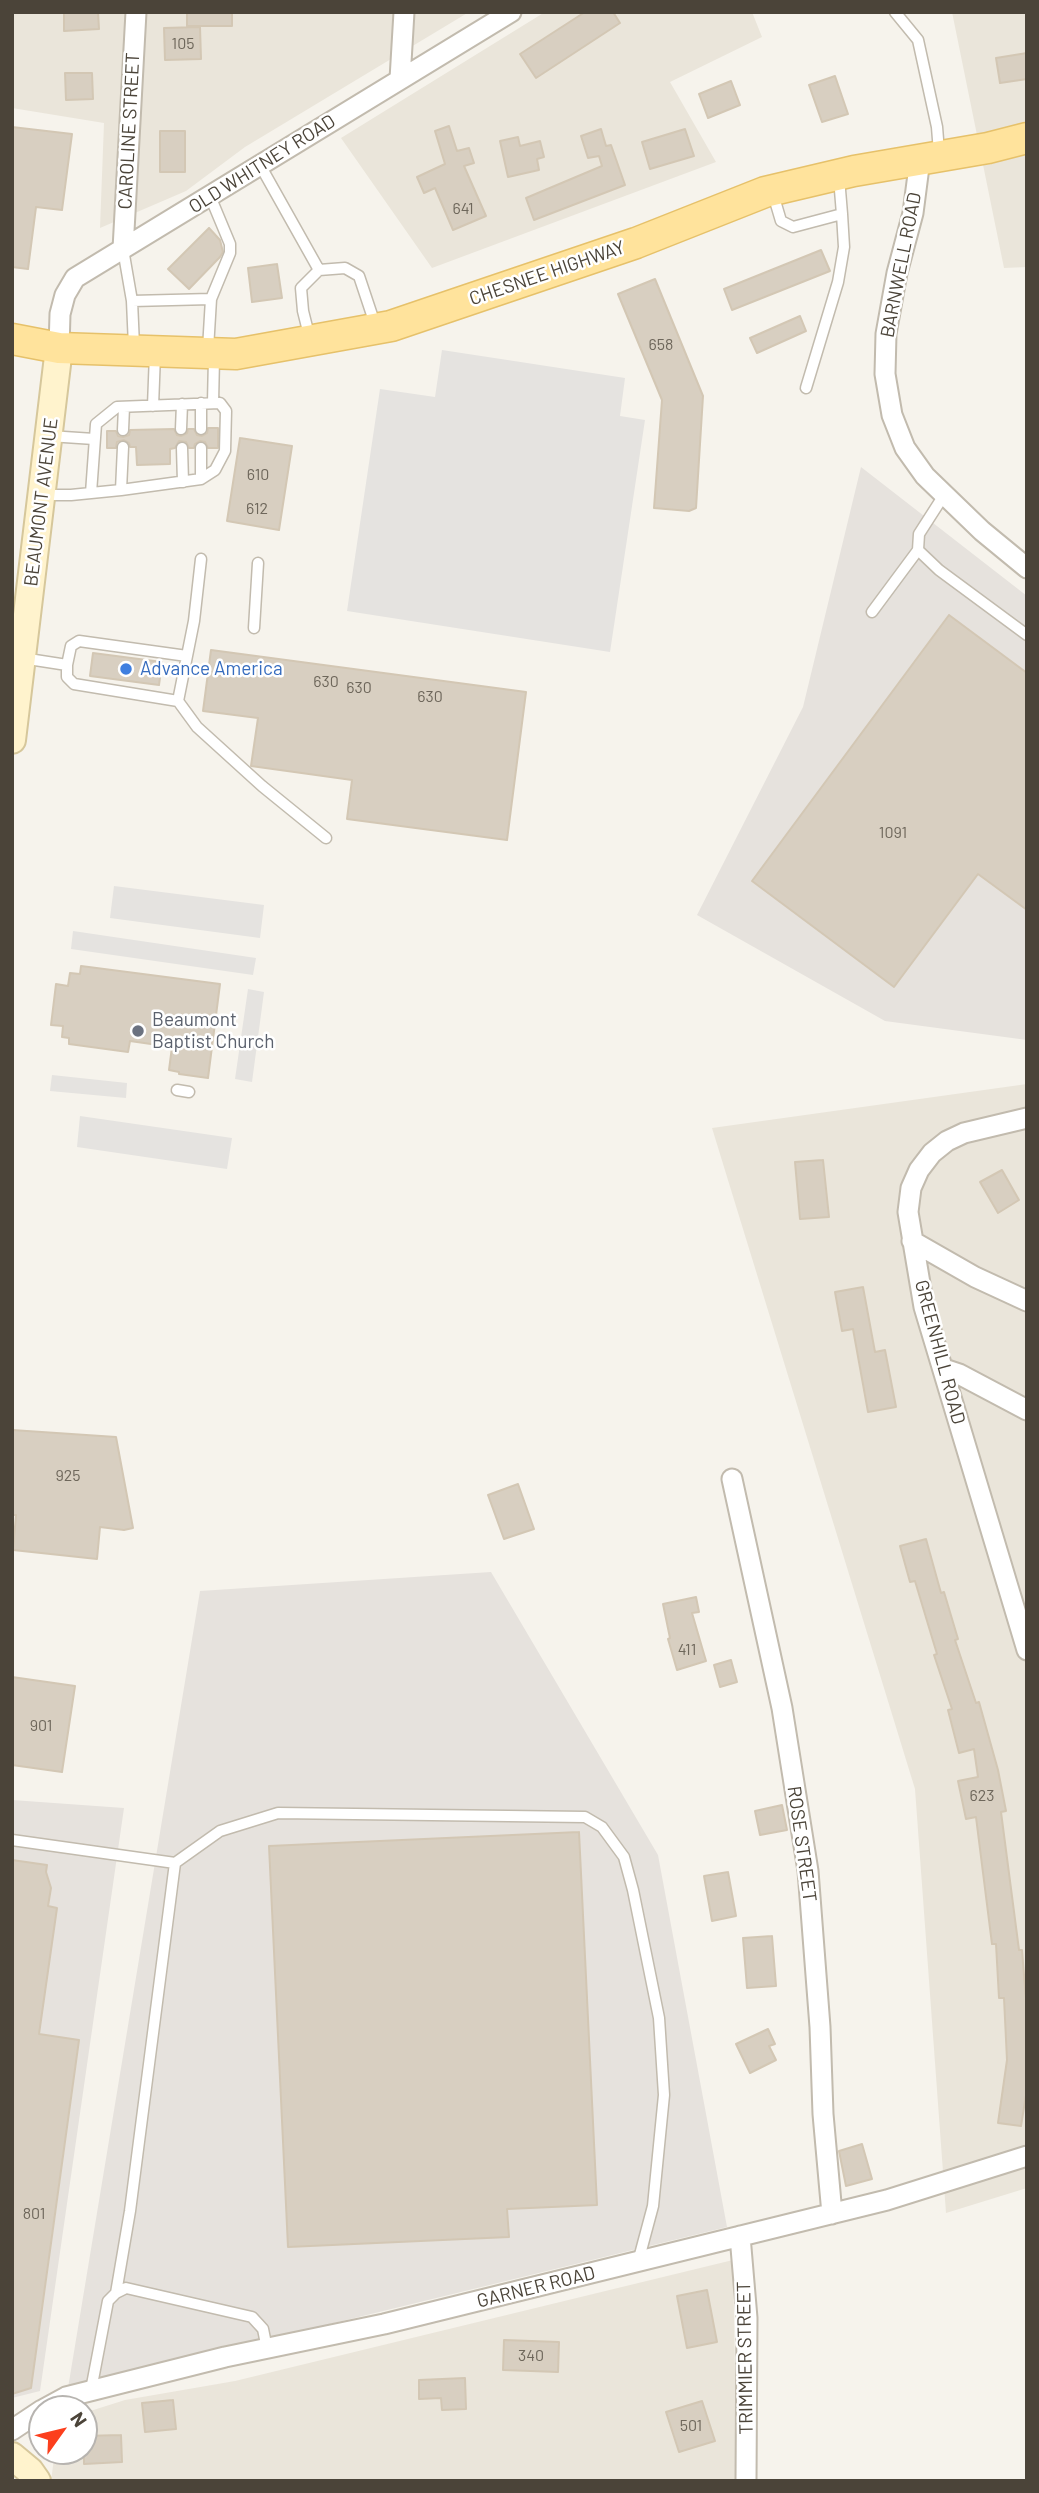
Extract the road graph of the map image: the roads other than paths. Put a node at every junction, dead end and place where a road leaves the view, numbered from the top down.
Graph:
1 (136, 12) edge
2 (404, 12) edge
3 (511, 12) edge
4 (895, 12) edge
5 (400, 79) junction
6 (1027, 138) edge
7 (929, 158) junction
8 (260, 164) junction
9 (838, 174) junction
10 (771, 191) junction
11 (210, 196) junction
12 (842, 214) junction
13 (123, 249) junction
14 (319, 270) junction
15 (211, 299) junction
16 (132, 301) junction
17 (376, 328) junction
18 (12, 340) edge
19 (310, 341) junction
20 (59, 348) junction
21 (144, 351) junction
22 (211, 353) junction
23 (806, 388) dead end
24 (201, 403) junction
25 (213, 403) junction
26 (182, 404) junction
27 (153, 405) junction
28 (124, 407) junction
29 (181, 429) dead end
30 (201, 429) dead end
31 (123, 430) dead end
32 (48, 436) junction
33 (94, 439) junction
34 (122, 447) dead end
35 (182, 448) dead end
36 (201, 448) dead end
37 (201, 479) junction
38 (183, 482) junction
39 (121, 490) junction
40 (91, 493) junction
41 (41, 495) junction
42 (944, 495) junction
43 (918, 550) junction
44 (201, 559) dead end
45 (258, 563) dead end
46 (1027, 568) edge
47 (872, 612) dead end
48 (254, 628) dead end
49 (1027, 635) edge
50 (187, 656) junction
51 (22, 658) junction
52 (67, 665) junction
53 (178, 701) junction
54 (12, 740) edge
55 (326, 838) dead end
56 (177, 1090) dead end
57 (190, 1092) dead end
58 (1027, 1118) edge
59 (912, 1241) junction
60 (1027, 1301) edge
61 (944, 1369) junction
62 (1027, 1410) edge
63 (732, 1479) dead end
64 (1027, 1650) edge
65 (12, 1840) edge
66 (175, 1863) junction
67 (1027, 2156) edge
68 (832, 2214) junction
69 (740, 2236) junction
70 (638, 2262) junction
71 (116, 2293) junction
72 (267, 2348) junction
73 (91, 2391) junction
74 (74, 2395) edge
75 (28, 2420) edge
76 (12, 2430) edge
77 (12, 2456) edge
78 (37, 2481) edge
79 (746, 2481) edge

1 - 13 street, CAROLINE STREET
2 - 5 street
3 - 5 street, OLD WHITNEY ROAD
4 - 7 lane
5 - 8 street, OLD WHITNEY ROAD
6 - 7 main road, CHESNEE HIGHWAY
7 - 9 main road, CHESNEE HIGHWAY
7 - 42 street, BARNWELL ROAD
8 - 11 street, OLD WHITNEY ROAD
8 - 14 lane
9 - 10 main road, CHESNEE HIGHWAY
9 - 12 lane
10 - 12 lane
10 - 17 main road, CHESNEE HIGHWAY
11 - 13 street, OLD WHITNEY ROAD
11 - 15 lane
12 - 23 lane
13 - 16 lane
13 - 20 street, OLD WHITNEY ROAD
14 - 17 lane
14 - 19 lane
15 - 16 lane
15 - 22 lane
16 - 21 lane
17 - 19 main road, CHESNEE HIGHWAY
18 - 20 main road, CHESNEE HIGHWAY
19 - 22 main road, CHESNEE HIGHWAY
20 - 21 main road, CHESNEE HIGHWAY
20 - 32 street, BEAUMONT AVENUE
21 - 22 main road, CHESNEE HIGHWAY
21 - 27 lane
22 - 25 lane
24 - 25 lane
24 - 26 lane
24 - 30 lane
25 - 37 lane
26 - 27 lane
26 - 29 lane
27 - 28 lane
28 - 31 lane
28 - 33 lane
32 - 33 lane
32 - 41 street, BEAUMONT AVENUE
33 - 40 lane
34 - 39 lane
35 - 38 lane
36 - 37 lane
37 - 38 lane
38 - 39 lane
39 - 40 lane
40 - 41 lane
41 - 51 street, BEAUMONT AVENUE
42 - 43 lane
42 - 46 street, BARNWELL ROAD
43 - 47 lane
43 - 49 lane
44 - 50 lane
45 - 48 lane
50 - 52 lane
50 - 53 lane
51 - 52 lane
51 - 54 street, BEAUMONT AVENUE
52 - 53 lane
53 - 55 lane
56 - 57 lane
58 - 59 street, GREENHILL ROAD
59 - 60 street
59 - 61 street, GREENHILL ROAD
61 - 62 street
61 - 64 street, GREENHILL ROAD
63 - 68 street, ROSE STREET
65 - 66 lane
66 - 70 lane
66 - 71 lane
67 - 68 street, GARNER ROAD
68 - 69 street, GARNER ROAD
69 - 70 street, GARNER ROAD
69 - 79 street, TRIMMIER STREET
70 - 72 street, GARNER ROAD
71 - 72 lane
71 - 73 lane
72 - 73 street, GARNER ROAD
73 - 74 street, GARNER ROAD
75 - 76 street, GARNER ROAD
77 - 78 street

